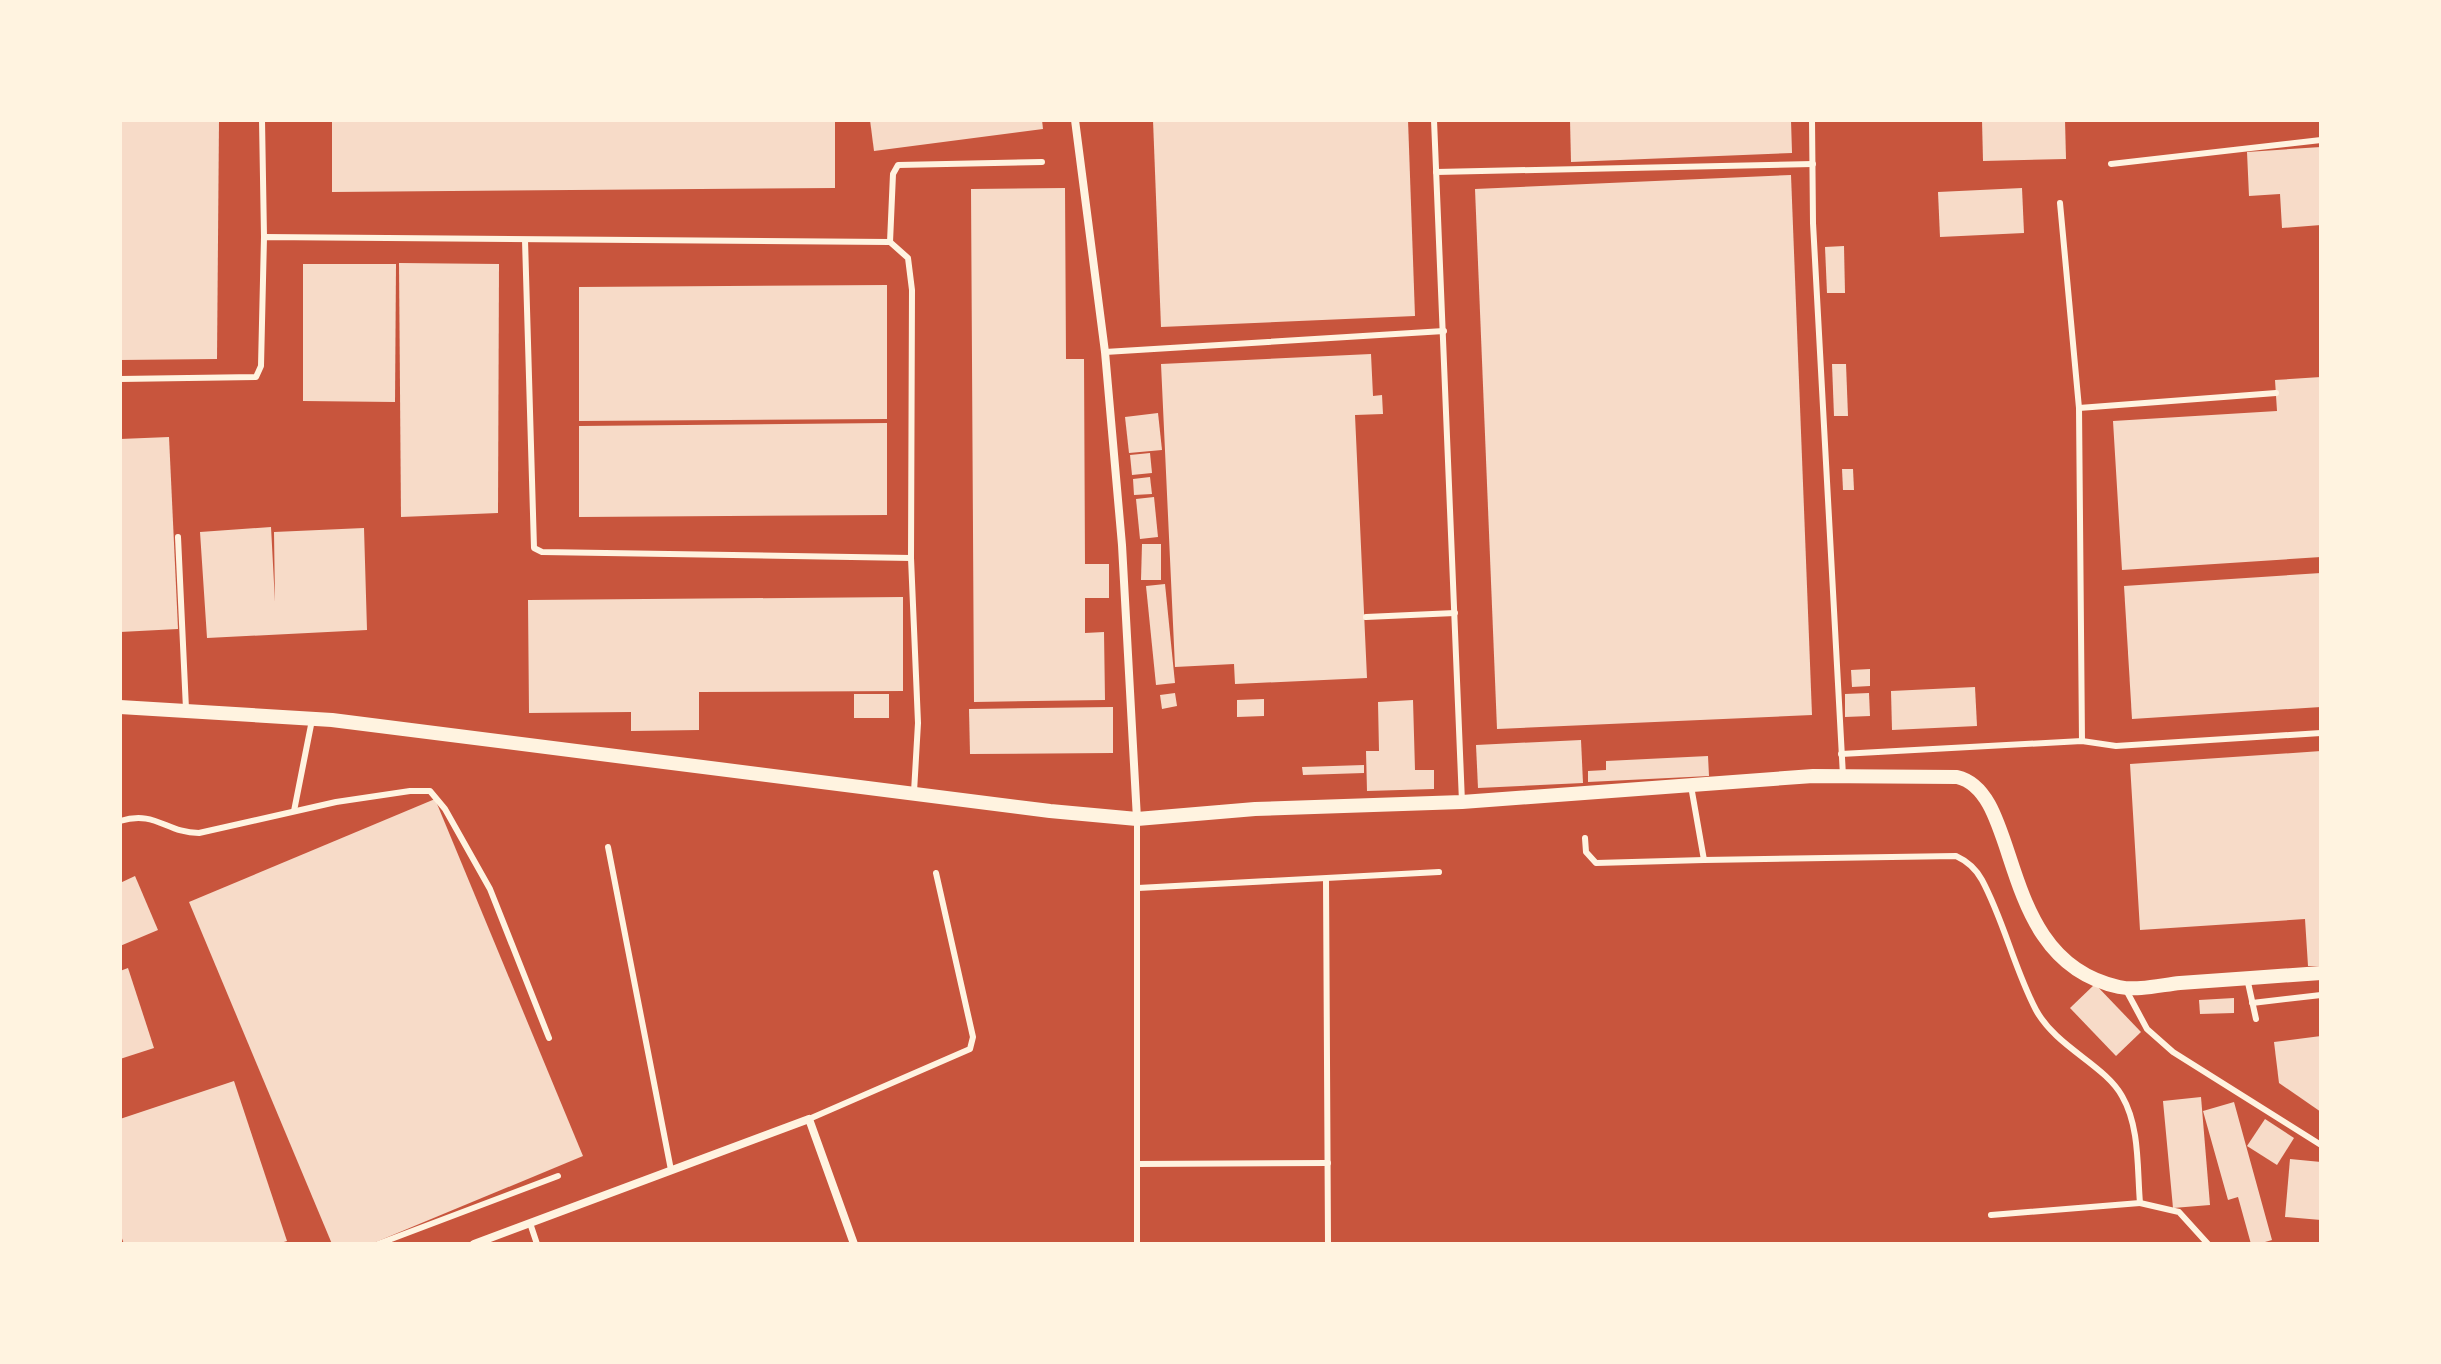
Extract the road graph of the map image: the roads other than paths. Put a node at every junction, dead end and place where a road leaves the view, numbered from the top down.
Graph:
1 (262, 120) edge
2 (1075, 120) edge
3 (1434, 120) edge
4 (1812, 120) edge
5 (2321, 140) edge
6 (1042, 162) dead end
7 (1813, 164) junction
8 (2111, 164) dead end
9 (1436, 172) junction
10 (2060, 203) dead end
11 (264, 237) junction
12 (525, 240) junction
13 (890, 242) junction
14 (1444, 331) junction
15 (1105, 352) junction
16 (120, 379) edge
17 (2276, 393) dead end
18 (2079, 408) junction
19 (178, 537) dead end
20 (911, 558) junction
21 (1455, 613) junction
22 (1366, 617) dead end
23 (120, 707) edge
24 (186, 711) junction
25 (312, 718) junction
26 (2321, 733) edge
27 (2082, 741) junction
28 (1841, 754) junction
29 (1843, 776) junction
30 (1691, 786) junction
31 (914, 792) junction
32 (1462, 802) junction
33 (294, 811) junction
34 (1137, 819) junction
35 (120, 821) edge
36 (1585, 838) dead end
37 (608, 847) dead end
38 (1704, 860) junction
39 (1439, 872) dead end
40 (936, 873) dead end
41 (1326, 880) junction
42 (1138, 888) junction
43 (2321, 973) edge
44 (2247, 978) junction
45 (2124, 988) junction
46 (2321, 995) edge
47 (2252, 1003) junction
48 (2256, 1019) dead end
49 (549, 1038) dead end
50 (809, 1119) junction
51 (2321, 1145) edge
52 (1328, 1163) junction
53 (1137, 1164) junction
54 (671, 1170) junction
55 (558, 1176) dead end
56 (2140, 1203) junction
57 (1991, 1215) dead end
58 (530, 1223) junction
59 (378, 1244) edge
60 (474, 1244) edge
61 (537, 1244) edge
62 (854, 1244) edge
63 (1137, 1244) edge
64 (1328, 1244) edge
65 (2208, 1244) edge

1 - 11 lane
2 - 15 street
3 - 9 lane
4 - 7 lane
5 - 8 lane
6 - 13 lane
7 - 9 lane
7 - 28 lane
9 - 14 lane
10 - 18 lane
11 - 12 lane
11 - 16 lane
12 - 13 lane
12 - 20 lane
13 - 20 lane
14 - 15 lane
14 - 21 lane
15 - 34 street
17 - 18 lane
18 - 27 lane
19 - 24 lane
20 - 31 lane
21 - 22 lane
21 - 32 lane
23 - 24 street
24 - 25 street
25 - 31 street
25 - 33 lane
26 - 27 lane
27 - 28 lane
28 - 29 lane
29 - 30 street
29 - 45 street
30 - 32 street
30 - 38 lane
31 - 34 street
32 - 34 street
33 - 35 lane
33 - 49 lane
34 - 42 lane
36 - 38 lane
37 - 54 lane
38 - 56 lane
39 - 41 lane
40 - 50 lane
41 - 42 lane
41 - 52 lane
42 - 53 lane
43 - 44 street
44 - 45 street
44 - 47 lane
45 - 51 lane
46 - 47 lane
47 - 48 lane
50 - 54 street
50 - 62 street
52 - 53 lane
52 - 64 lane
53 - 63 lane
54 - 58 street
55 - 59 lane
56 - 57 lane
56 - 65 lane
58 - 60 street
58 - 61 lane

